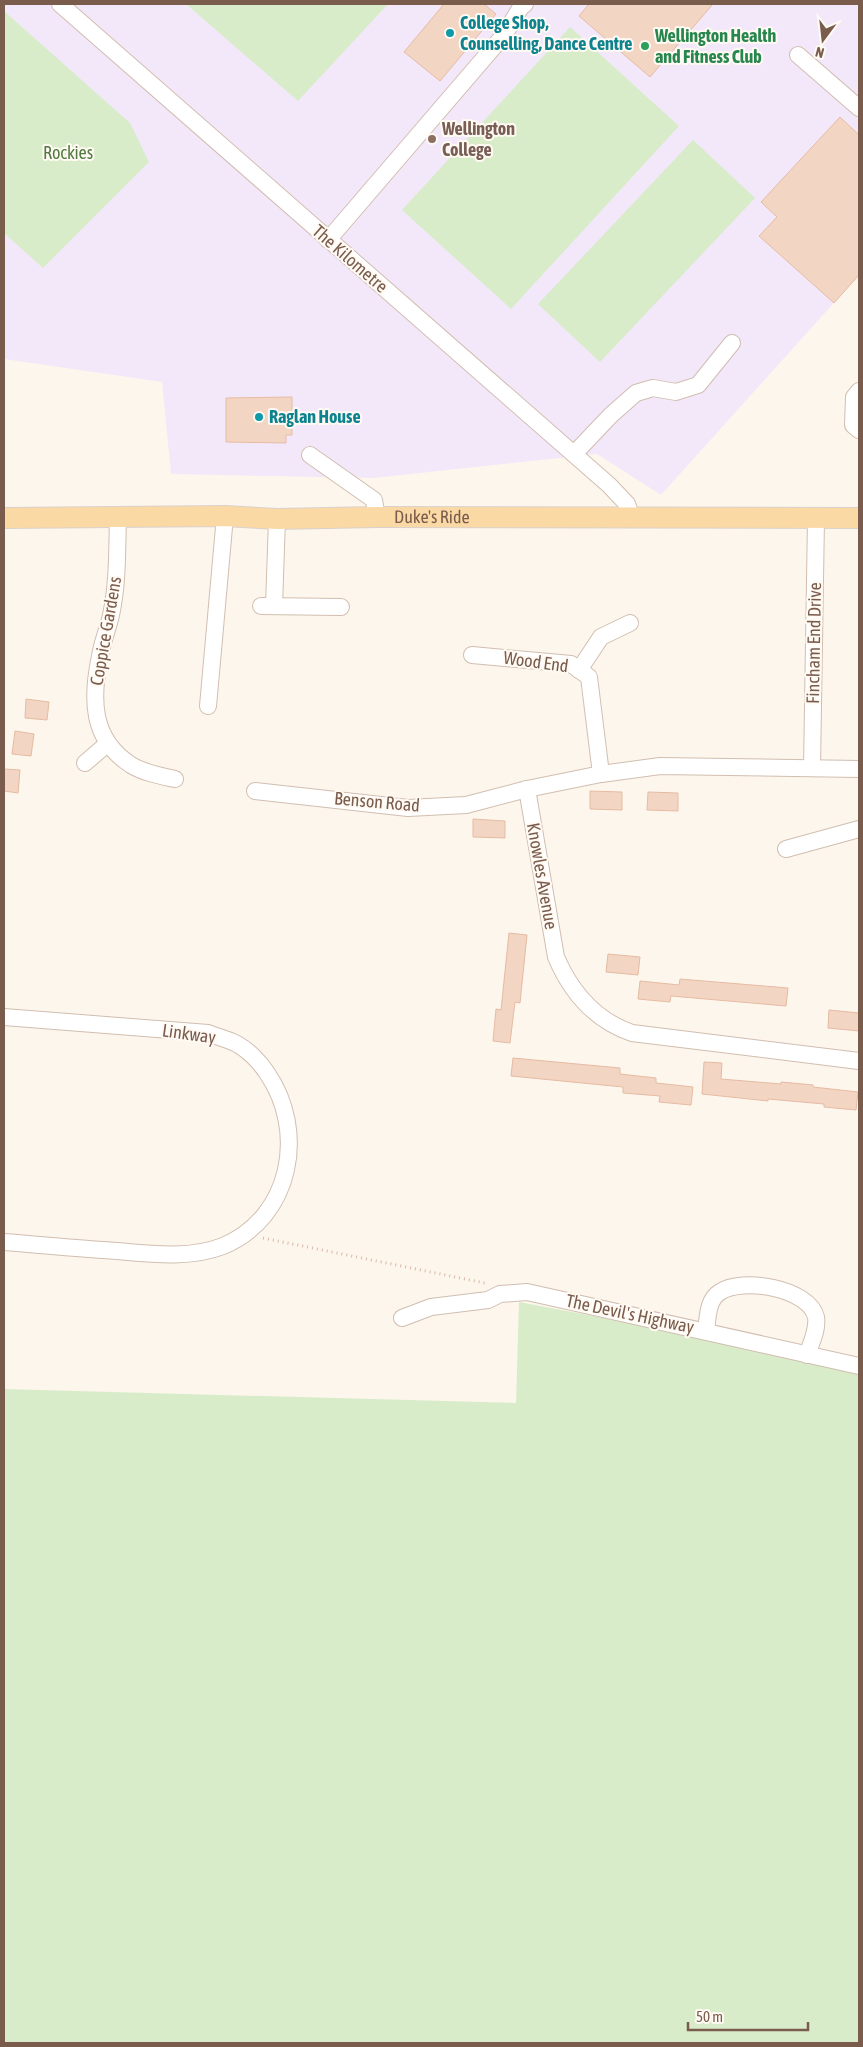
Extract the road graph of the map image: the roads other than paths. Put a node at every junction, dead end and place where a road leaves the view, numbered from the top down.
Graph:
1 (60, 4) edge
2 (522, 5) edge
3 (798, 55) dead end
4 (859, 108) edge
5 (328, 240) junction
6 (732, 343) dead end
7 (859, 391) edge
8 (859, 430) edge
9 (574, 454) junction
10 (310, 455) dead end
11 (118, 516) junction
12 (225, 516) junction
13 (4, 518) edge
14 (376, 518) junction
15 (632, 518) junction
16 (816, 518) junction
17 (859, 518) edge
18 (277, 520) junction
19 (341, 607) dead end
20 (630, 624) dead end
21 (472, 655) dead end
22 (579, 670) junction
23 (208, 706) dead end
24 (107, 744) junction
25 (85, 762) dead end
26 (812, 768) junction
27 (859, 769) edge
28 (601, 774) junction
29 (175, 779) dead end
30 (526, 789) junction
31 (255, 791) dead end
32 (859, 829) edge
33 (786, 849) dead end
34 (4, 1017) edge
35 (859, 1061) edge
36 (4, 1242) edge
37 (402, 1318) dead end
38 (706, 1331) junction
39 (807, 1355) junction
40 (859, 1366) edge

1 - 5 street, The Kilometre
2 - 5 street
3 - 4 street
5 - 9 street, The Kilometre
6 - 9 street
7 - 8 street
9 - 15 street, The Kilometre
10 - 14 street
11 - 12 main road, Duke's Ride
11 - 13 main road, Duke's Ride
11 - 24 street, Coppice Gardens
12 - 18 main road, Duke's Ride
12 - 23 street
14 - 15 main road, Duke's Ride
14 - 18 main road, Duke's Ride
15 - 16 main road, Duke's Ride
16 - 17 main road, Duke's Ride
16 - 26 street, Fincham End Drive
18 - 19 street
20 - 22 street
21 - 22 street, Wood End
22 - 28 street, Wood End
24 - 25 street
24 - 29 street, Coppice Gardens
26 - 27 street
26 - 28 street
28 - 30 street
30 - 31 street, Benson Road
30 - 35 street, Knowles Avenue
32 - 33 street
34 - 36 street, Linkway
37 - 38 street, The Devil's Highway
38 - 39 street, The Devil's Highway
38 - 39 street
39 - 40 street, The Devil's Highway

